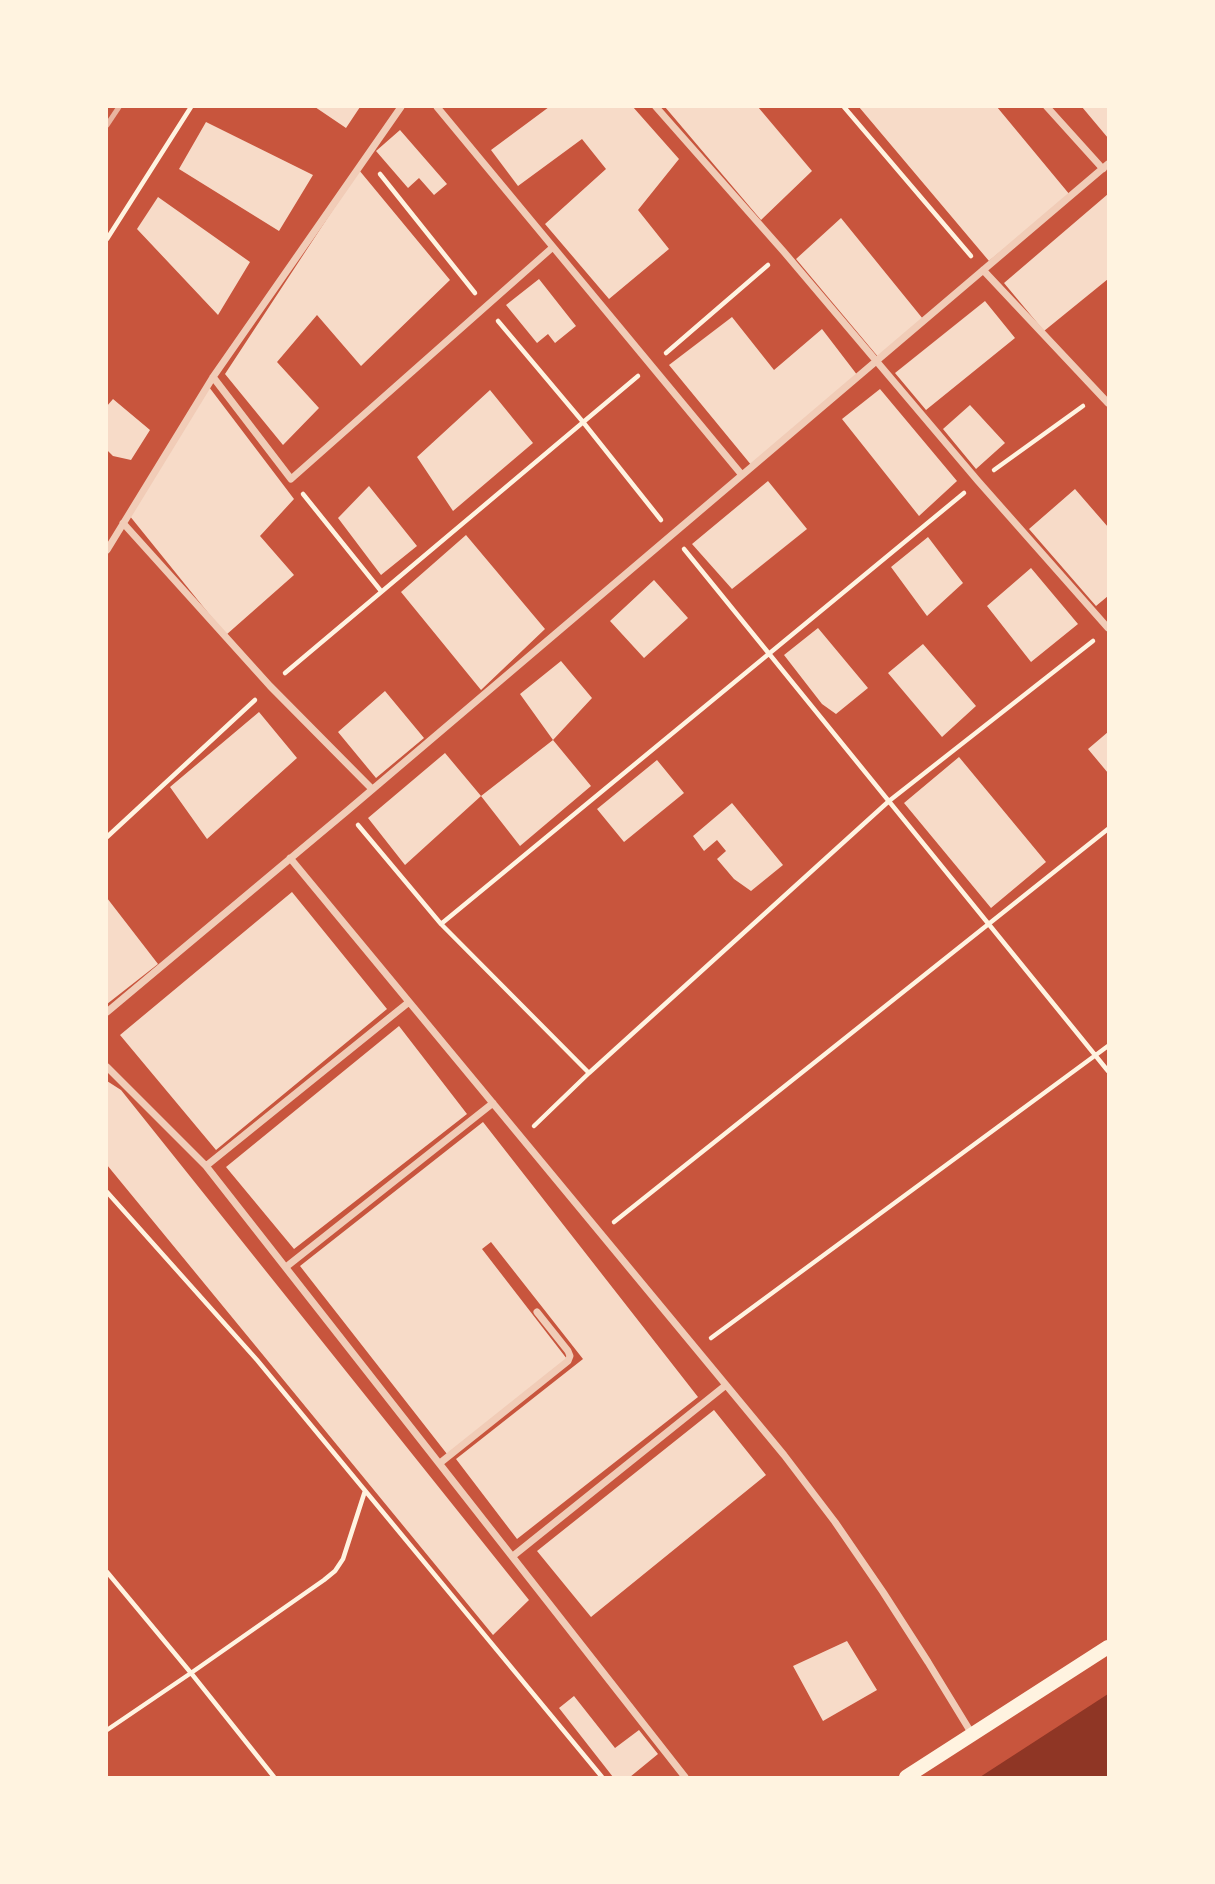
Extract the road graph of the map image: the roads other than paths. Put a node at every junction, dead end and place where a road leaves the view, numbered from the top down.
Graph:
1 (401, 107) edge
2 (438, 107) edge
3 (656, 107) edge
4 (1047, 107) edge
5 (1105, 166) edge
6 (553, 247) junction
7 (984, 270) junction
8 (876, 361) junction
9 (213, 377) junction
10 (1108, 387) edge
11 (1100, 394) junction
12 (1108, 403) edge
13 (742, 475) junction
14 (123, 523) junction
15 (107, 551) edge
16 (1108, 628) edge
17 (372, 789) junction
18 (290, 858) junction
19 (409, 1002) junction
20 (107, 1012) edge
21 (107, 1067) edge
22 (493, 1103) junction
23 (206, 1166) junction
24 (286, 1267) junction
25 (537, 1312) dead end
26 (726, 1385) junction
27 (440, 1463) junction
28 (513, 1556) junction
29 (1108, 1647) edge
30 (972, 1735) junction
31 (685, 1777) edge
32 (906, 1777) edge

1 - 9 street
2 - 6 street
3 - 8 street
4 - 5 street
5 - 7 street
6 - 9 street
6 - 13 street
7 - 8 street
7 - 11 street
8 - 13 street
8 - 16 street
9 - 14 street
10 - 11 street
11 - 12 street
13 - 17 street
14 - 15 street
14 - 17 street
17 - 18 street
18 - 19 street
18 - 20 street
19 - 22 street
19 - 23 street
21 - 23 street
22 - 24 street
22 - 26 street
23 - 24 street
24 - 27 street
25 - 27 street
26 - 28 street
26 - 30 street
27 - 28 street
28 - 31 street
29 - 30 main road
30 - 32 main road

